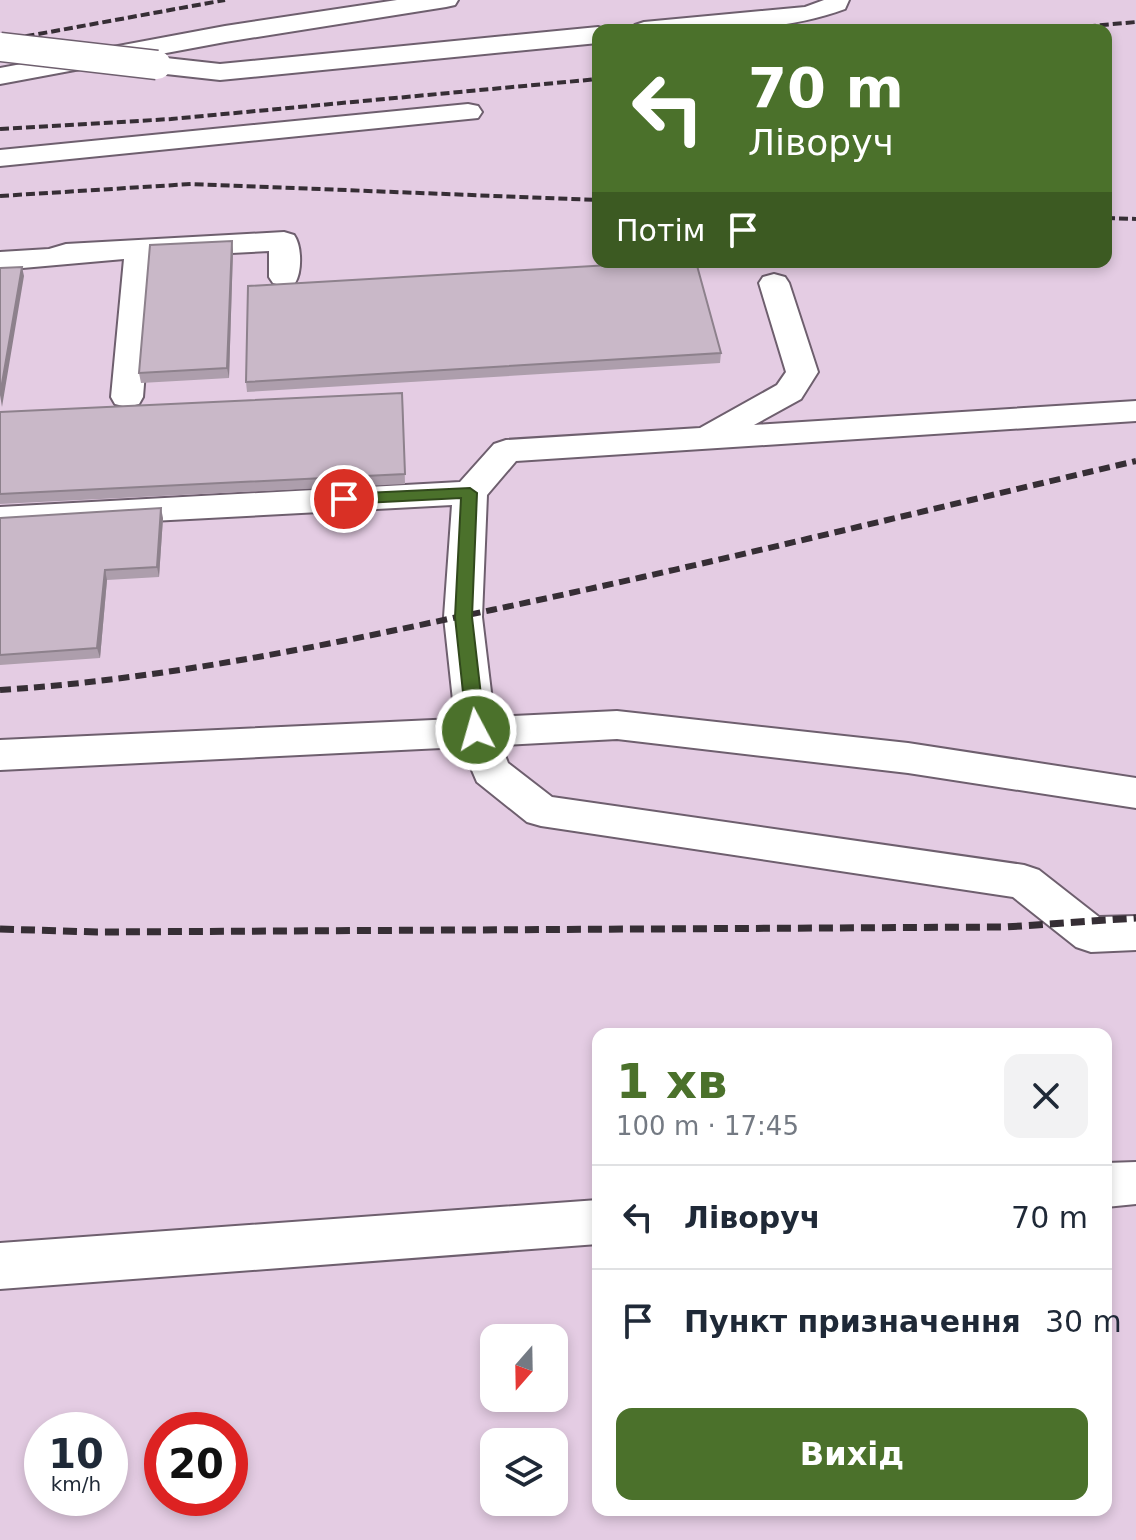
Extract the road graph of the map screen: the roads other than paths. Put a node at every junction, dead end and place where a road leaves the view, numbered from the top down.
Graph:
1 (330, 0) edge
2 (446, 0) edge
3 (837, 0) edge
4 (706, 24) edge
5 (225, 34) junction
6 (592, 36) edge
7 (0, 47) edge
8 (0, 76) edge
9 (468, 112) dead end
10 (0, 158) edge
11 (140, 249) junction
12 (0, 261) edge
13 (284, 277) dead end
14 (774, 283) dead end
15 (127, 397) dead end
16 (1136, 411) edge
17 (703, 439) junction
18 (470, 493) junction
19 (0, 518) edge
20 (476, 730) junction
21 (0, 755) edge
22 (1136, 793) edge
23 (1136, 933) edge
24 (1136, 1183) edge
25 (1112, 1185) edge
26 (592, 1222) edge
27 (0, 1266) edge

1 - 5 lane
2 - 5 lane
3 - 4 lane
5 - 8 lane
6 - 7 lane, bridge
9 - 10 lane
11 - 12 lane
11 - 13 lane
11 - 15 lane
14 - 17 lane
16 - 17 lane
17 - 18 lane
18 - 19 lane
18 - 20 lane
20 - 21 lane
20 - 22 lane
20 - 23 lane
24 - 25 lane
26 - 27 lane

